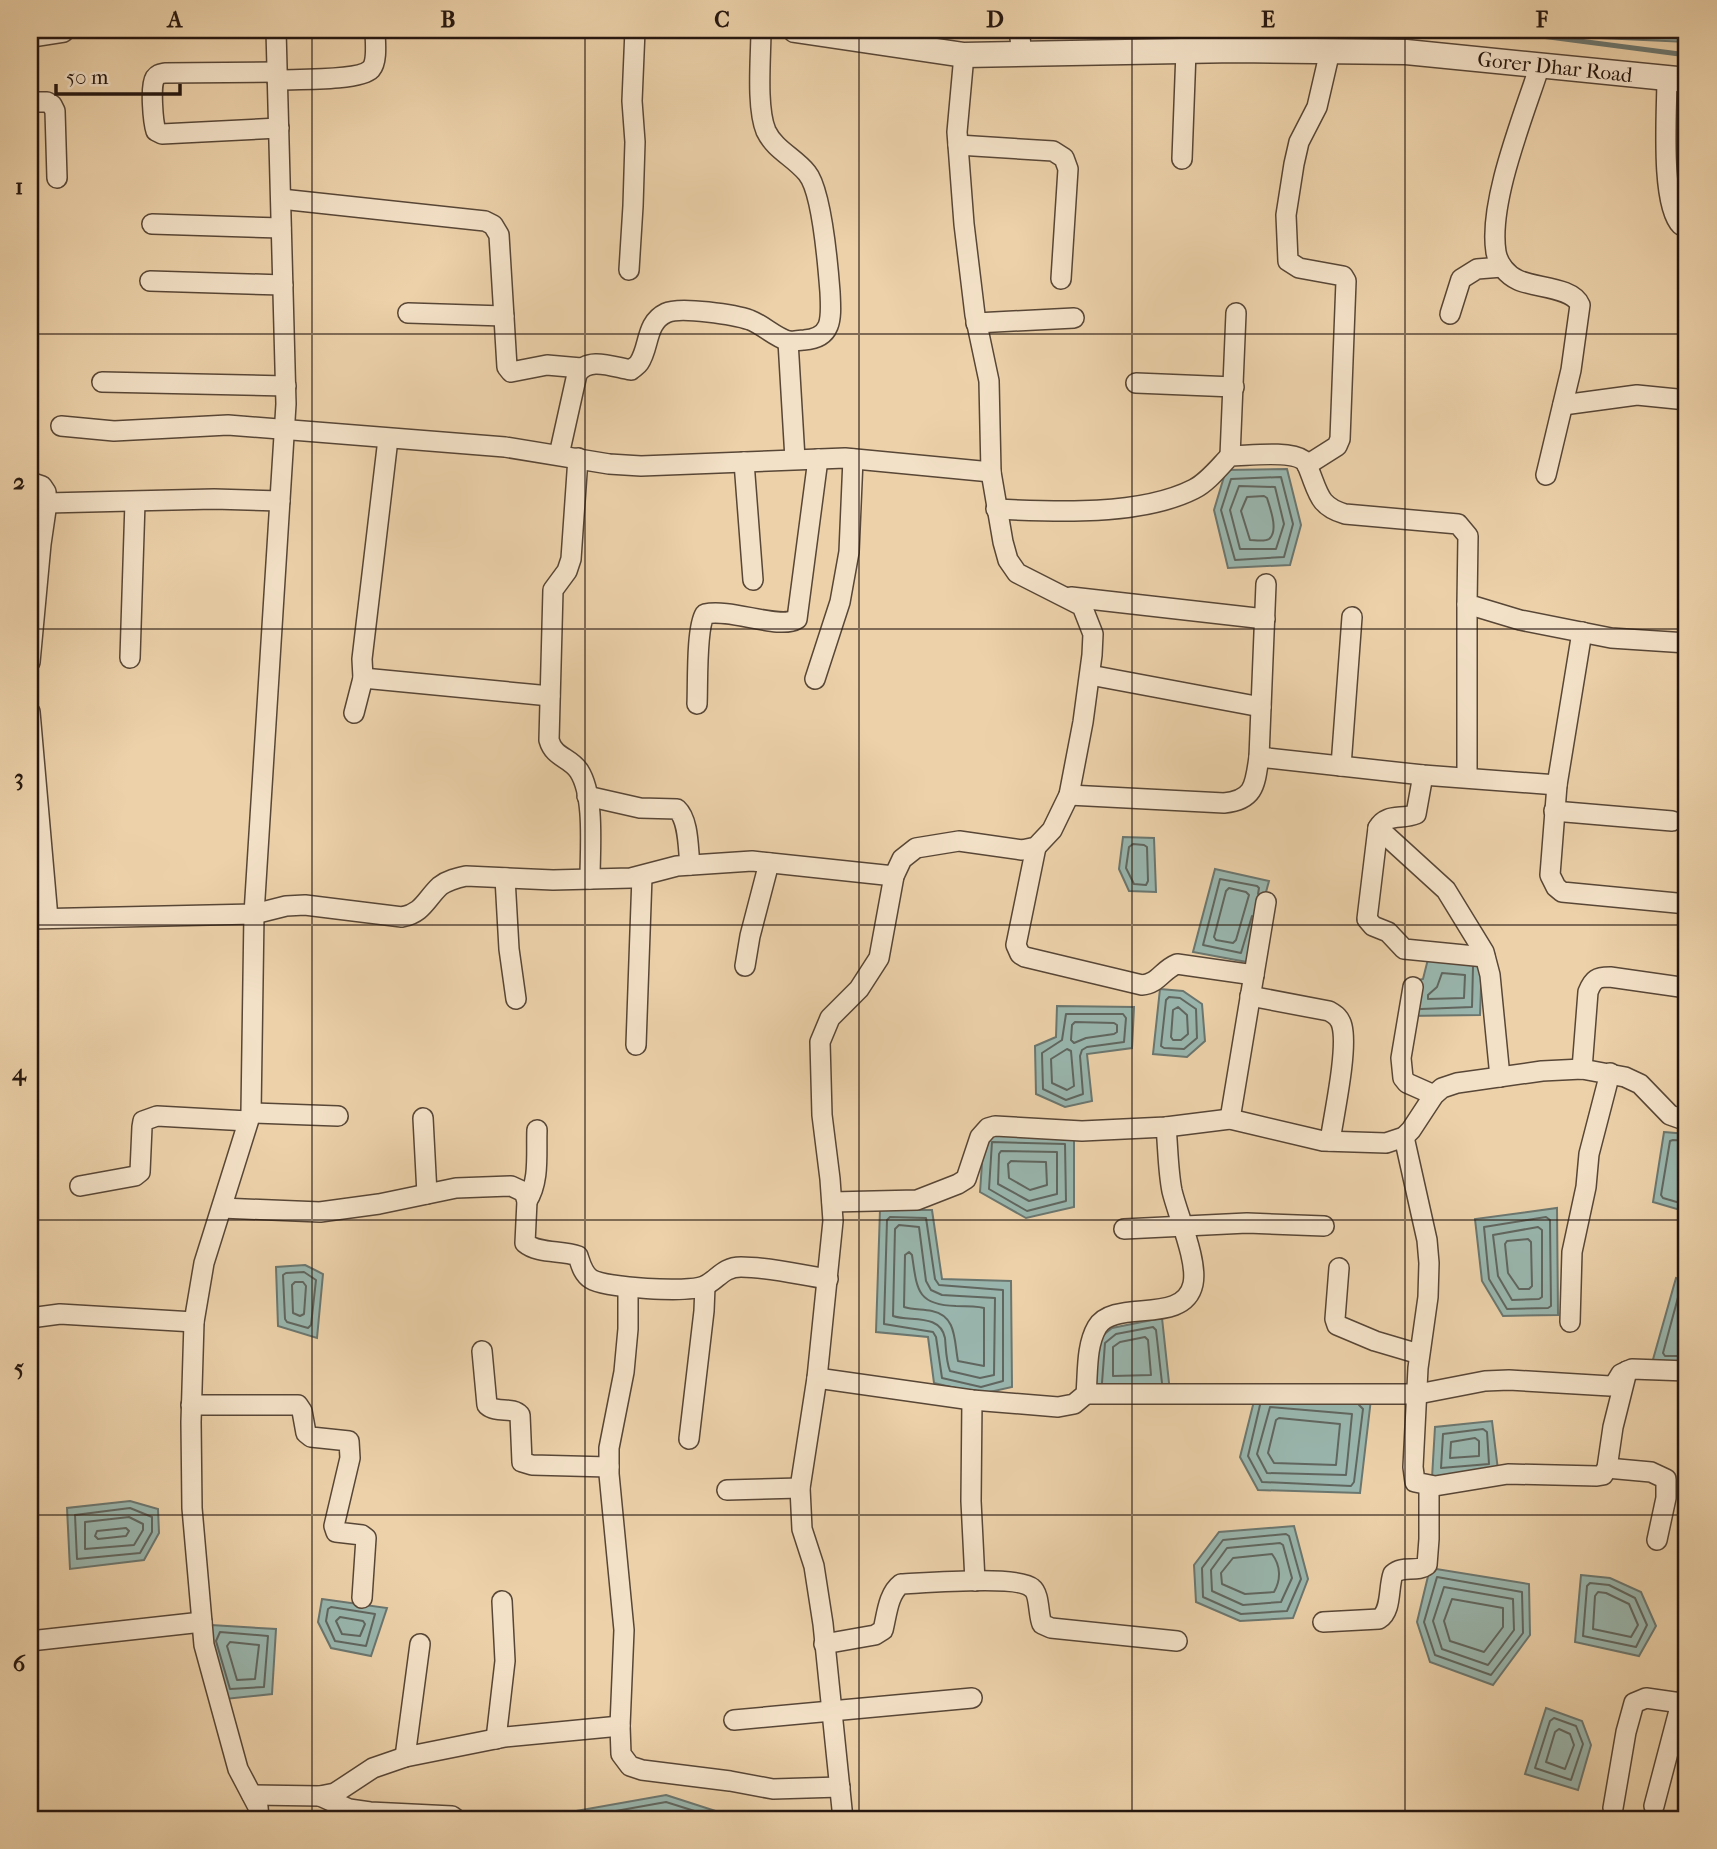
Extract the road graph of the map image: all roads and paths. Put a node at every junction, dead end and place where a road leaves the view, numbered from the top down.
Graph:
1 (62, 30) edge
2 (276, 30) edge
3 (375, 30) edge
4 (635, 30) edge
5 (761, 30) edge
6 (795, 30) edge
7 (30, 35) edge
8 (1021, 42) edge
9 (1186, 51) junction
10 (1330, 51) junction
11 (964, 55) junction
12 (1540, 65) junction
13 (277, 76) junction
14 (1677, 79) edge
15 (30, 102) edge
16 (279, 128) junction
17 (958, 145) junction
18 (1182, 159) dead end
19 (57, 178) dead end
20 (281, 199) junction
21 (152, 224) dead end
22 (1687, 226) edge
23 (281, 228) junction
24 (1502, 267) junction
25 (629, 270) dead end
26 (1061, 279) dead end
27 (150, 281) dead end
28 (283, 285) junction
29 (408, 313) dead end
30 (1236, 313) dead end
31 (1450, 314) dead end
32 (504, 316) junction
33 (1074, 318) dead end
34 (976, 323) junction
35 (788, 341) junction
36 (581, 368) junction
37 (102, 382) dead end
38 (1136, 383) dead end
39 (286, 386) junction
40 (1234, 387) junction
41 (1687, 400) edge
42 (1563, 405) junction
43 (61, 426) dead end
44 (284, 430) junction
45 (388, 439) junction
46 (569, 456) junction
47 (1230, 456) junction
48 (795, 459) junction
49 (818, 459) junction
50 (853, 459) junction
51 (744, 462) junction
52 (1307, 466) junction
53 (991, 472) junction
54 (1546, 475) dead end
55 (30, 482) edge
56 (280, 501) junction
57 (135, 502) junction
58 (47, 503) junction
59 (996, 509) junction
60 (753, 580) dead end
61 (1266, 584) dead end
62 (1068, 597) junction
63 (1466, 604) junction
64 (1352, 617) dead end
65 (1265, 619) junction
66 (1582, 632) junction
67 (1687, 643) edge
68 (130, 658) dead end
69 (30, 662) edge
70 (1090, 675) junction
71 (363, 678) junction
72 (815, 679) dead end
73 (550, 695) junction
74 (697, 704) dead end
75 (1261, 706) junction
76 (30, 712) edge
77 (355, 713) dead end
78 (1259, 757) junction
79 (1341, 766) junction
80 (1423, 775) junction
81 (1467, 777) junction
82 (1557, 785) junction
83 (1069, 795) junction
84 (587, 796) junction
85 (1555, 811) junction
86 (1672, 821) dead end
87 (1378, 828) junction
88 (1036, 847) junction
89 (769, 863) junction
90 (690, 865) junction
91 (642, 876) junction
92 (894, 876) junction
93 (505, 878) junction
94 (590, 879) junction
95 (1266, 902) dead end
96 (1687, 904) edge
97 (254, 914) junction
98 (39, 918) edge
99 (1485, 957) junction
100 (745, 966) dead end
101 (1254, 975) junction
102 (1413, 987) dead end
103 (1687, 988) edge
104 (1250, 996) junction
105 (516, 999) dead end
106 (636, 1045) dead end
107 (1582, 1069) junction
108 (1610, 1073) junction
109 (1500, 1077) junction
110 (1434, 1095) junction
111 (338, 1116) dead end
112 (250, 1117) junction
113 (423, 1118) dead end
114 (1230, 1118) junction
115 (1687, 1121) edge
116 (1166, 1128) junction
117 (537, 1130) dead end
118 (1404, 1137) junction
119 (1330, 1141) junction
120 (80, 1186) dead end
121 (427, 1194) junction
122 (527, 1201) junction
123 (832, 1202) junction
124 (222, 1208) junction
125 (1181, 1224) junction
126 (1324, 1226) dead end
127 (1124, 1228) dead end
128 (1339, 1268) dead end
129 (828, 1279) junction
130 (705, 1286) junction
131 (628, 1288) junction
132 (30, 1318) edge
133 (194, 1322) junction
134 (1570, 1322) dead end
135 (482, 1351) dead end
136 (1419, 1354) junction
137 (1627, 1371) junction
138 (1687, 1371) edge
139 (817, 1378) junction
140 (1086, 1394) junction
141 (1418, 1394) junction
142 (972, 1400) junction
143 (191, 1405) junction
144 (689, 1439) dead end
145 (609, 1467) junction
146 (1607, 1468) junction
147 (1429, 1486) junction
148 (800, 1488) junction
149 (727, 1490) dead end
150 (1657, 1540) dead end
151 (975, 1581) junction
152 (362, 1598) dead end
153 (502, 1601) dead end
154 (202, 1622) junction
155 (1324, 1622) dead end
156 (30, 1641) edge
157 (1177, 1641) dead end
158 (420, 1644) dead end
159 (824, 1644) junction
160 (972, 1698) dead end
161 (1684, 1699) edge
162 (831, 1710) junction
163 (734, 1720) dead end
164 (620, 1726) junction
165 (496, 1739) junction
166 (405, 1757) junction
167 (840, 1787) junction
168 (252, 1795) junction
169 (320, 1796) junction
170 (1654, 1806) dead end
171 (1613, 1808) dead end
172 (259, 1819) edge
173 (456, 1819) edge
174 (843, 1819) edge

1 - 7 street
2 - 13 street
3 - 13 street
4 - 25 street
5 - 35 street
6 - 11 street, Gorer Dhar Road
8 - 9 street, Gorer Dhar Road
8 - 11 street, Gorer Dhar Road
9 - 10 street, Gorer Dhar Road
9 - 18 street
10 - 12 street, Gorer Dhar Road
10 - 52 street
11 - 17 street
12 - 14 street, Gorer Dhar Road
12 - 24 street
13 - 16 street
13 - 16 street
14 - 22 street
15 - 19 street
16 - 20 street
17 - 26 street
17 - 34 street
20 - 23 street
20 - 32 street
21 - 23 street
23 - 28 street
24 - 31 street
24 - 42 street
27 - 28 street
28 - 39 street
29 - 32 street
30 - 40 street
32 - 36 street
33 - 34 street
34 - 53 street
35 - 36 street
35 - 48 street
36 - 46 street
37 - 39 street
38 - 40 street
39 - 44 street
40 - 47 street
41 - 42 street
42 - 54 street
43 - 44 street
44 - 45 street
44 - 56 street
45 - 46 street
45 - 71 street
46 - 51 street
46 - 73 street
47 - 52 street
47 - 59 street
48 - 49 street
48 - 51 street
49 - 50 street
49 - 74 street
50 - 53 street
50 - 72 street
51 - 60 street
52 - 63 street
53 - 59 street
55 - 58 street
56 - 57 street
56 - 97 street
57 - 58 street
57 - 68 street
58 - 69 street
59 - 62 street
61 - 65 street
62 - 65 street
62 - 70 street
63 - 66 street
63 - 81 street
64 - 79 street
65 - 75 street
66 - 67 street
66 - 82 street
70 - 75 street
70 - 83 street
71 - 73 street
71 - 77 street
73 - 84 street
75 - 78 street
76 - 98 street
78 - 79 street
78 - 83 street
79 - 80 street
80 - 81 street
80 - 87 street
81 - 82 street
82 - 85 street
83 - 88 street
84 - 90 street
84 - 94 street
85 - 86 street
85 - 96 street
87 - 99 street
87 - 99 street
88 - 92 street
88 - 101 street
89 - 90 street
89 - 92 street
89 - 100 street
90 - 91 street
91 - 94 street
91 - 106 street
92 - 123 street
93 - 94 street
93 - 97 street
93 - 105 street
95 - 101 street
97 - 98 street
97 - 112 street
99 - 109 street
101 - 104 street
102 - 110 street
103 - 107 street
104 - 114 street
104 - 119 street
107 - 108 street
107 - 109 street
108 - 115 street
108 - 134 street
109 - 110 street
110 - 118 street
111 - 112 street
112 - 120 street
112 - 124 street
113 - 121 street
114 - 116 street
114 - 119 street
116 - 123 street
116 - 125 street
117 - 122 street
118 - 119 street
118 - 136 street
121 - 122 street
121 - 124 street
122 - 131 street
123 - 129 street
124 - 133 street
125 - 126 street
125 - 127 street
125 - 140 street
128 - 136 street
129 - 130 street
129 - 139 street
130 - 131 street
130 - 144 street
131 - 145 street
132 - 133 street
133 - 143 street
135 - 145 street
136 - 141 street
137 - 138 street
137 - 141 street
137 - 146 street
139 - 142 street
139 - 148 street
140 - 141 street
140 - 142 street
141 - 147 street
142 - 151 street
143 - 152 street
143 - 154 street
145 - 164 street
146 - 147 street
146 - 150 street
147 - 155 street
148 - 149 street
148 - 159 street
151 - 157 street
151 - 159 street
153 - 165 street
154 - 156 street
154 - 168 street
158 - 166 street
159 - 162 street
160 - 162 street
161 - 170 street
161 - 171 street
162 - 163 street
162 - 167 street
164 - 165 street
164 - 167 street
165 - 166 street
166 - 169 street
167 - 174 street
168 - 169 street
168 - 172 street
169 - 173 street

